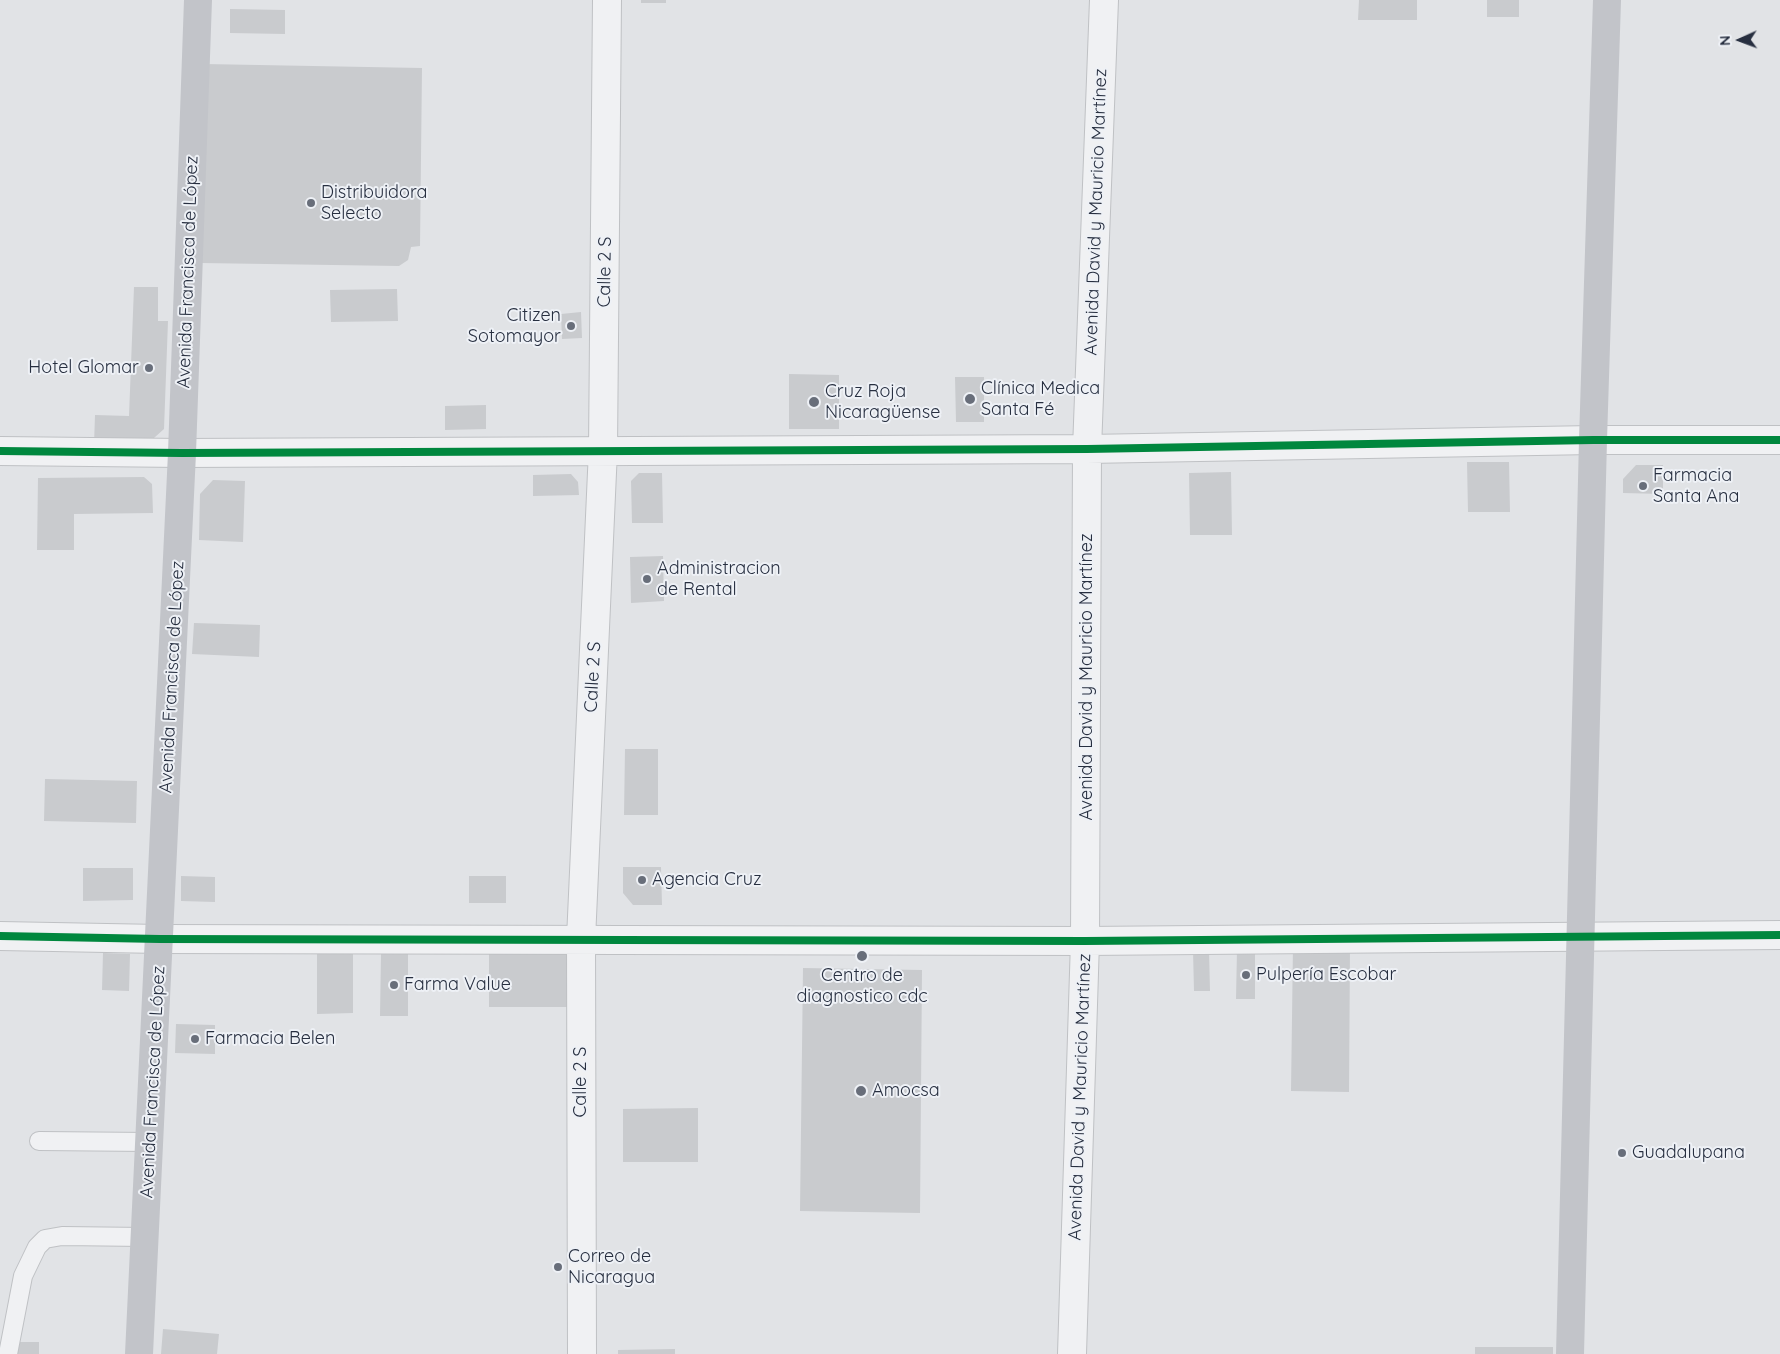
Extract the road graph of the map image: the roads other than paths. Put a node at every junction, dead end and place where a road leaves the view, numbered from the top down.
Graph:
1 (198, 0) edge
2 (607, 0) edge
3 (1104, 0) edge
4 (1607, 0) edge
5 (1593, 440) junction
6 (1780, 440) edge
7 (1088, 449) junction
8 (603, 450) junction
9 (0, 451) edge
10 (182, 453) junction
11 (1780, 935) edge
12 (0, 936) edge
13 (1580, 936) junction
14 (160, 939) junction
15 (582, 939) junction
16 (1086, 941) junction
17 (39, 1141) dead end
18 (150, 1142) junction
19 (145, 1237) junction
20 (8, 1354) edge
21 (139, 1354) edge
22 (582, 1354) edge
23 (1072, 1354) edge
24 (1570, 1354) edge

1 - 10 street, Avenida Francisca de López
2 - 8 street, Calle 2 S
3 - 7 street, Avenida David y Mauricio Martínez
4 - 5 street
5 - 6 street
5 - 7 street
5 - 13 street
7 - 8 street
7 - 16 street, Avenida David y Mauricio Martínez
8 - 10 street
8 - 15 street, Calle 2 S
9 - 10 street
10 - 14 street, Avenida Francisca de López
11 - 13 street
12 - 14 street
13 - 16 street
13 - 24 street
14 - 15 street
14 - 18 street, Avenida Francisca de López
15 - 16 street
15 - 22 street, Calle 2 S
16 - 23 street, Avenida David y Mauricio Martínez
17 - 18 lane
18 - 19 street, Avenida Francisca de López
19 - 20 lane
19 - 21 street, Avenida Francisca de López

